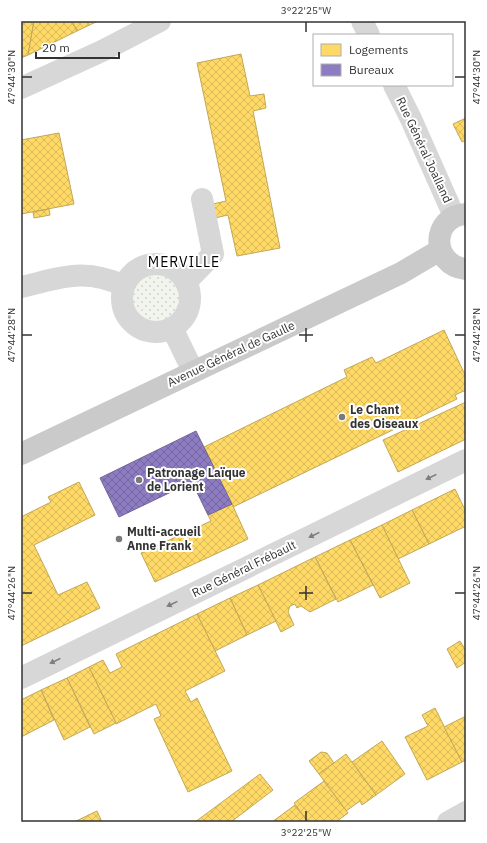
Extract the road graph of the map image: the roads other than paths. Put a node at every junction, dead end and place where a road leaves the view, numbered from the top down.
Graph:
1 (160, 21) edge
2 (362, 21) edge
3 (368, 34) edge
4 (394, 86) edge
5 (21, 88) edge
6 (202, 198) dead end
7 (460, 215) edge
8 (440, 250) junction
9 (466, 269) edge
10 (186, 282) junction
11 (124, 286) junction
12 (21, 287) edge
13 (172, 328) junction
14 (193, 371) junction
15 (21, 454) edge
16 (466, 460) edge
17 (21, 678) edge
18 (466, 812) edge
19 (448, 822) edge

1 - 5 street
2 - 3 street
4 - 7 street, Rue Général Joalland
6 - 10 street
7 - 8 main road
8 - 9 main road
8 - 14 main road, Avenue Général de Gaulle
10 - 11 street
10 - 13 street
11 - 12 street
11 - 13 street
13 - 14 street
14 - 15 main road, Avenue Général de Gaulle
16 -> 17 street, Rue Général Frébault
18 - 19 street

